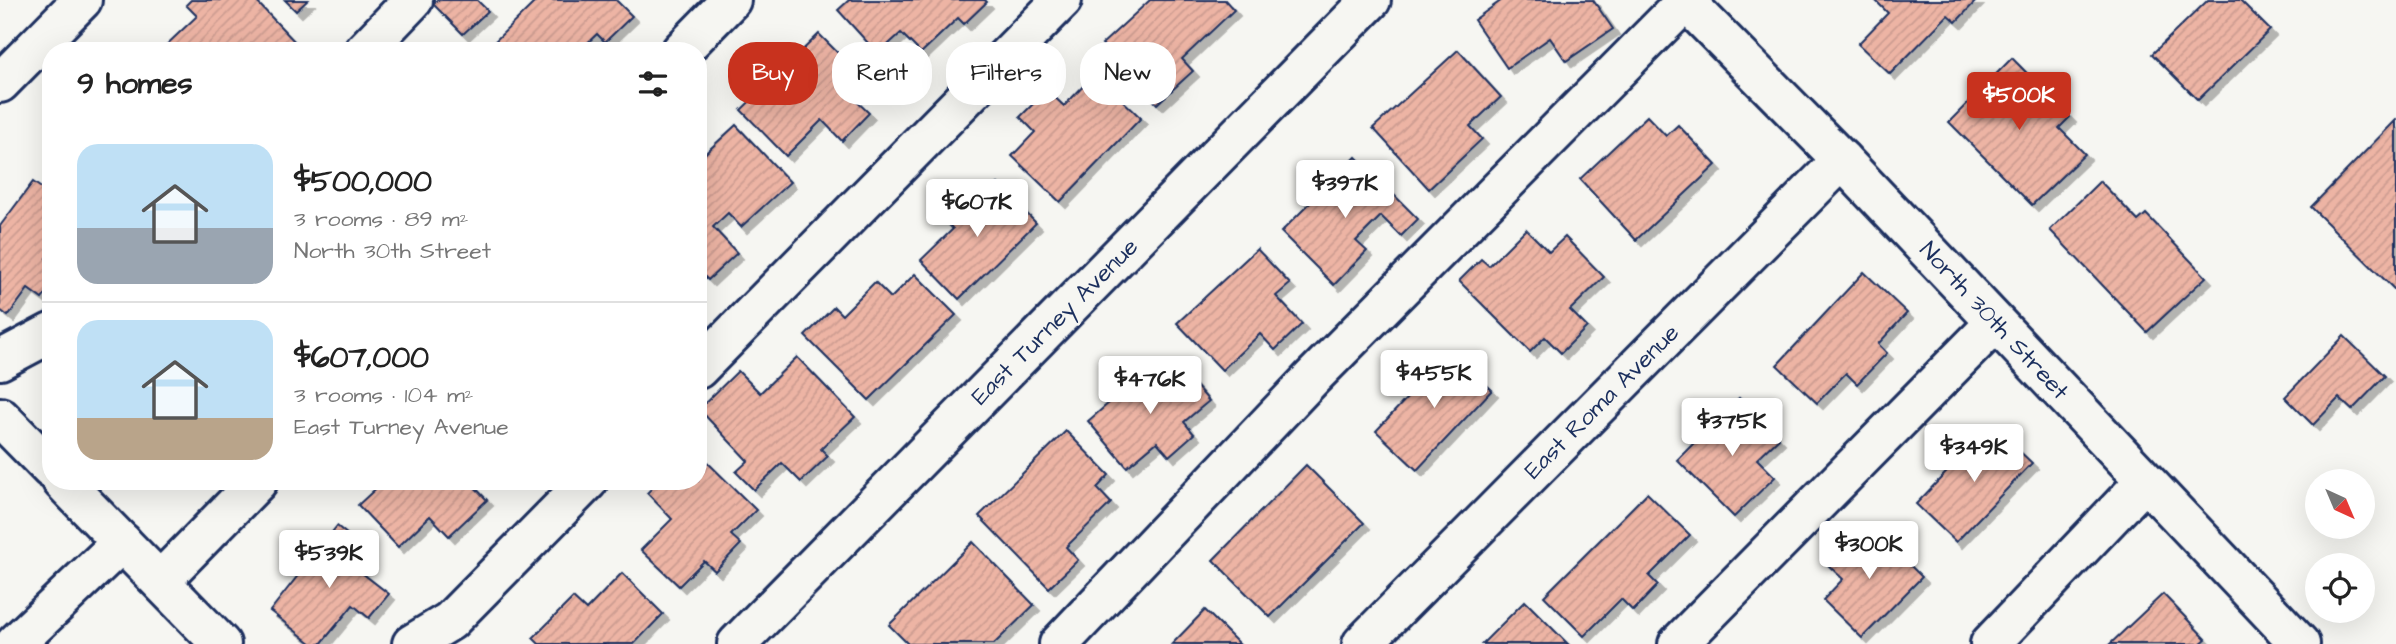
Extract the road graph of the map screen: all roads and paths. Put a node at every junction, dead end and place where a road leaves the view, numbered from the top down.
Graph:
1 (82, 0) edge
2 (414, 0) edge
3 (731, 0) edge
4 (1062, 0) edge
5 (1371, 0) edge
6 (1686, 1) edge
7 (373, 42) edge
8 (690, 42) edge
9 (0, 83) edge
10 (1842, 160) junction
11 (1996, 323) junction
12 (42, 337) edge
13 (0, 360) edge
14 (707, 360) edge
15 (0, 417) edge
16 (42, 460) edge
17 (2145, 481) junction
18 (71, 490) edge
19 (249, 490) edge
20 (579, 490) edge
21 (122, 542) junction
22 (161, 580) junction
23 (15, 644) edge
24 (221, 644) edge
25 (412, 644) edge
26 (737, 644) edge
27 (1059, 644) edge
28 (1362, 644) edge
29 (1678, 644) edge
30 (1990, 644) edge
31 (2300, 644) edge

1 - 9 street
2 - 7 street
3 - 8 street
4 - 14 street
5 - 26 street, East Turney Avenue
6 - 10 street, North 30th Street
6 - 27 street
10 - 11 street, North 30th Street
10 - 28 street, East Roma Avenue
11 - 17 street, North 30th Street
11 - 29 street
12 - 13 street
15 - 16 street
17 - 30 street
17 - 31 street, North 30th Street
18 - 21 street
19 - 22 street
20 - 25 street
21 - 22 street
21 - 23 street
22 - 24 street

